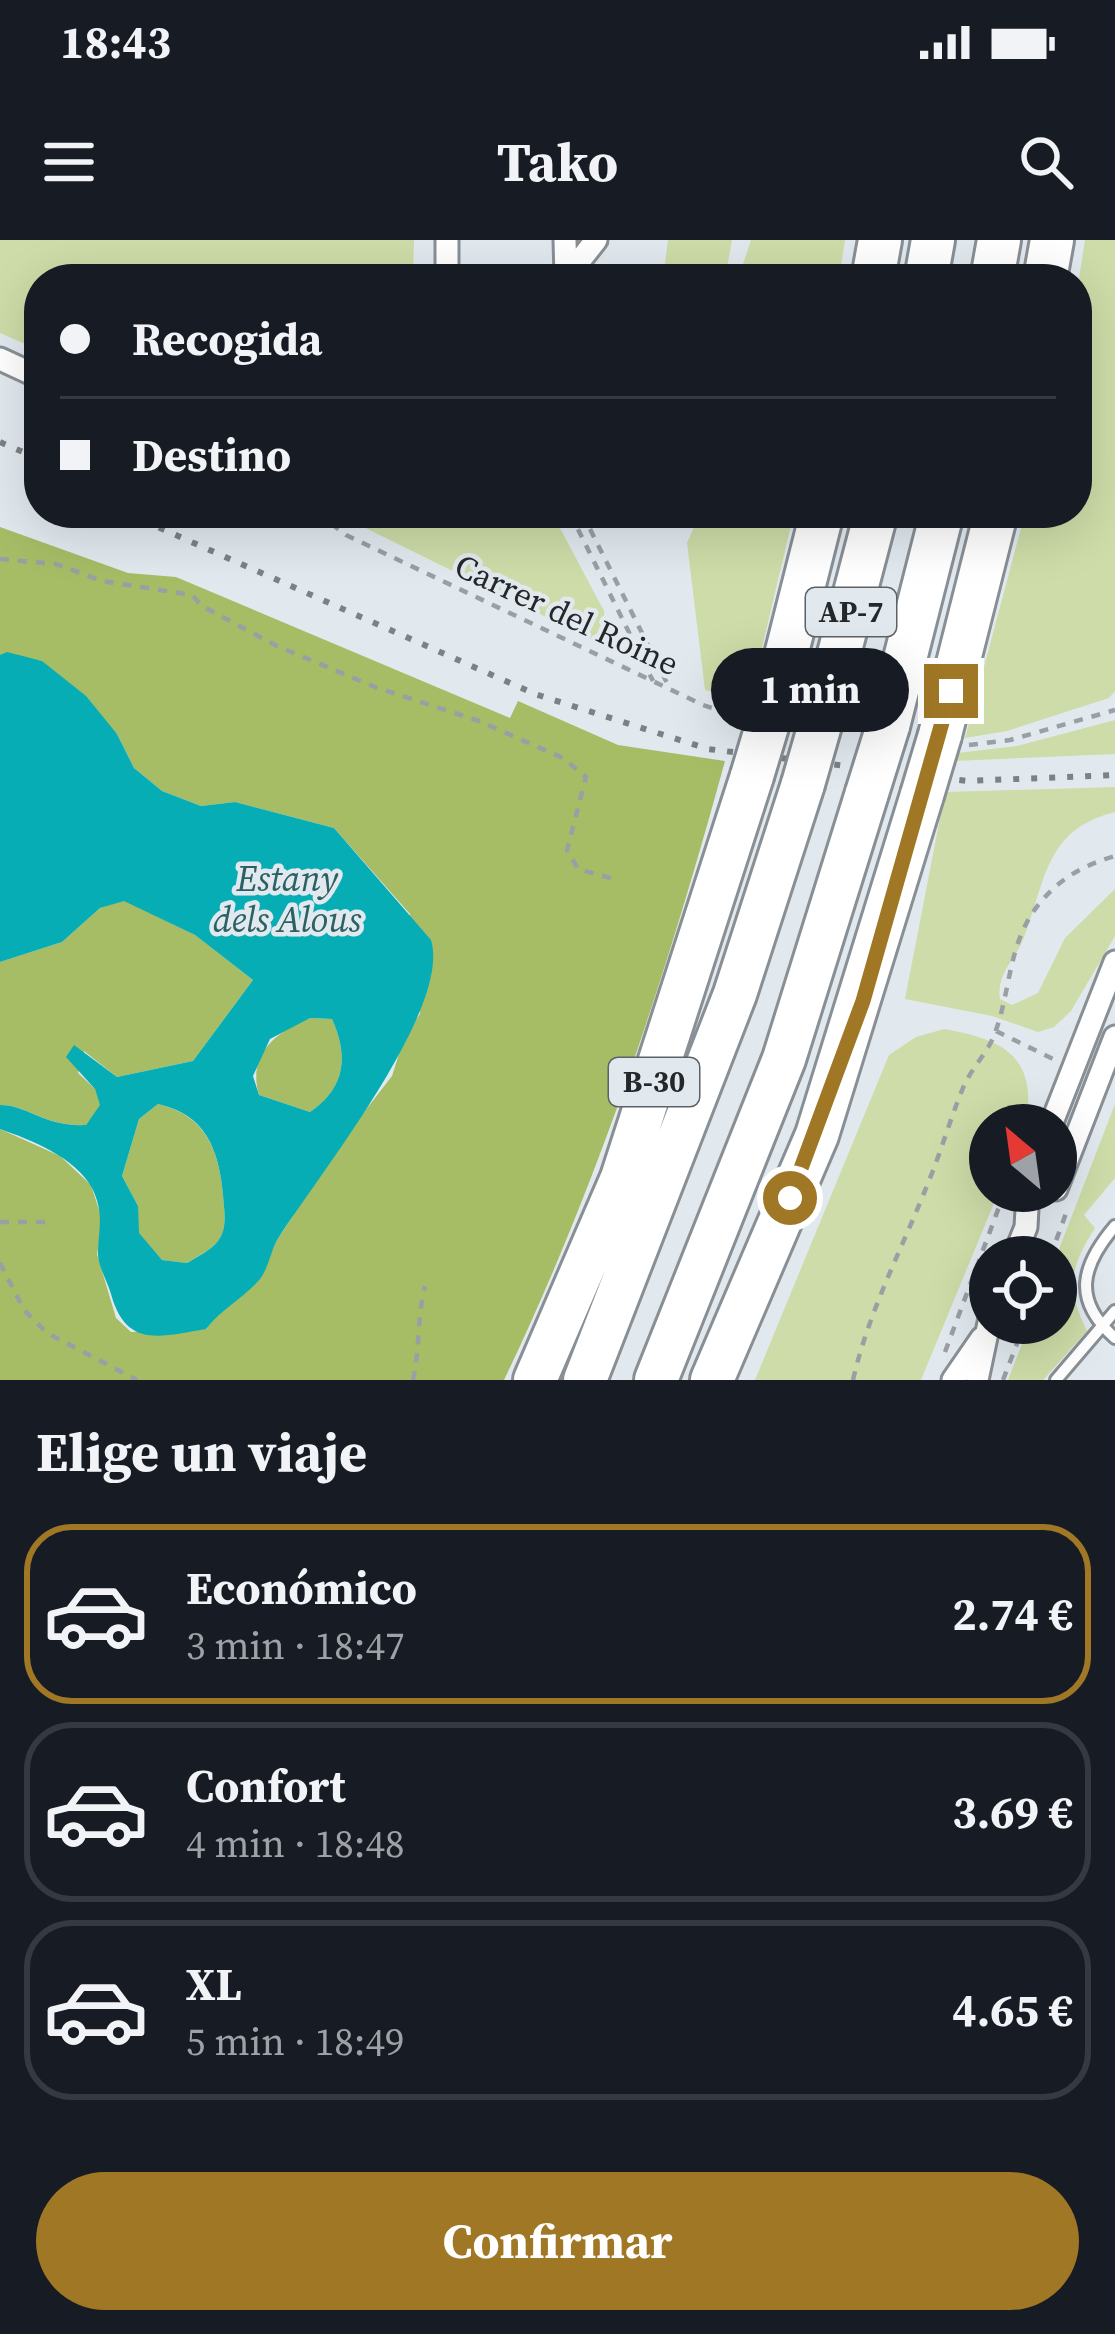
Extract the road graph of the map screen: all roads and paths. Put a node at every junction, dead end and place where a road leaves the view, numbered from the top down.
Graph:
1 (596, 240) edge
2 (578, 264) edge
3 (337, 528) edge
4 (577, 528) edge
5 (590, 528) edge
6 (817, 528) edge
7 (872, 528) edge
8 (938, 528) edge
9 (993, 528) edge
10 (0, 559) edge
11 (653, 680) junction
12 (670, 689) junction
13 (756, 709) junction
14 (1115, 710) edge
15 (949, 740) junction
16 (1115, 856) edge
17 (614, 879) dead end
18 (1115, 962) edge
19 (996, 1031) junction
20 (1115, 1037) edge
21 (1055, 1060) dead end
22 (1059, 1104) edge
23 (1077, 1136) edge
24 (998, 1212) edge
25 (1027, 1212) edge
26 (1038, 1212) edge
27 (0, 1222) edge
28 (48, 1222) dead end
29 (1115, 1226) edge
30 (1026, 1227) junction
31 (777, 1229) junction
32 (1022, 1236) edge
33 (0, 1263) edge
34 (425, 1286) dead end
35 (1115, 1312) edge
36 (1102, 1326) junction
37 (1115, 1337) edge
38 (971, 1344) edge
39 (983, 1344) edge
40 (1016, 1344) edge
41 (947, 1370) edge
42 (137, 1380) edge
43 (412, 1380) edge
44 (535, 1380) edge
45 (585, 1380) edge
46 (656, 1380) edge
47 (712, 1380) edge
48 (730, 1380) edge
49 (853, 1380) edge
50 (977, 1380) edge
51 (1003, 1380) edge
52 (1056, 1380) edge

1 - 2 street
3 - 11 path, Carrer del Roine
4 - 11 path
5 - 12 path
6 - 13 highway, B-30
7 - 45 highway, AP-7, bridge
8 - 46 highway, AP-7, bridge
9 - 15 highway
10 - 17 path
11 - 12 path, Carrer del Roine
12 - 13 path, Carrer del Roine
13 - 44 highway, B-30, bridge
14 - 15 path
15 - 31 highway, bridge
16 - 19 path
18 - 22 street
19 - 21 path
19 - 49 path
20 - 23 street
24 - 41 path
25 - 30 street
26 - 30 street
27 - 28 path
29 - 36 lane
30 - 32 street
31 - 47 highway
31 - 48 highway
33 - 42 path
34 - 43 path
35 - 36 lane
36 - 37 lane
36 - 52 lane
38 - 41 street
39 - 50 street
40 - 51 path

